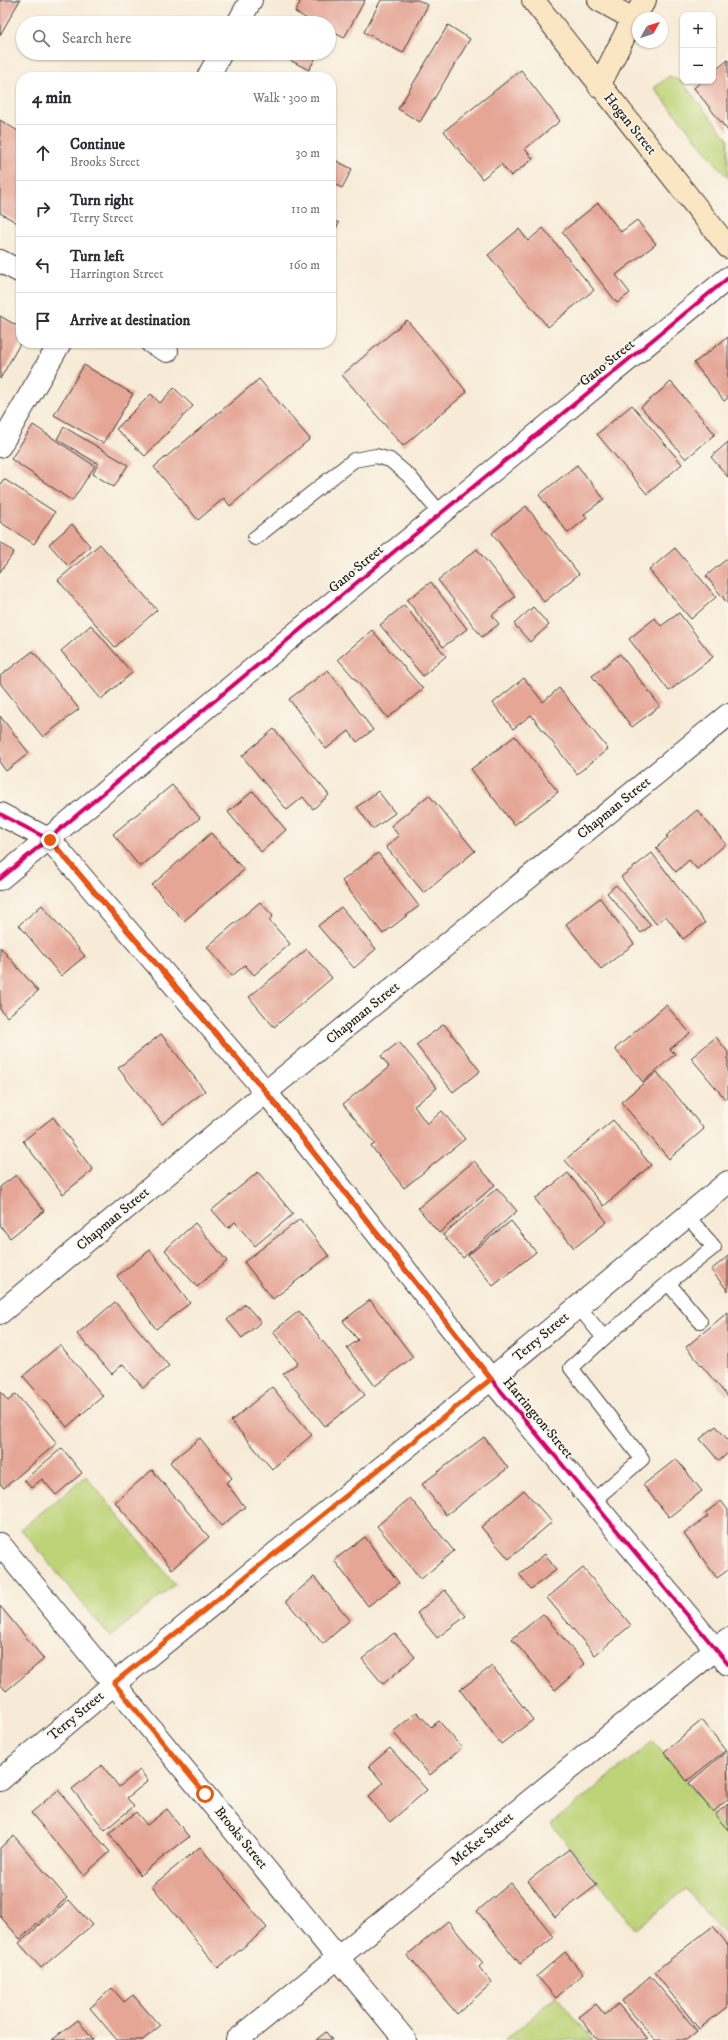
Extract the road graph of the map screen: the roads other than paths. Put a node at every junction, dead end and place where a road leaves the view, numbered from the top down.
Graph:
1 (251, 0) edge
2 (533, 0) edge
3 (599, 0) edge
4 (645, 0) edge
5 (637, 12) edge
6 (242, 16) edge
7 (632, 18) edge
8 (632, 21) edge
9 (217, 60) edge
10 (211, 72) edge
11 (599, 86) junction
12 (728, 247) edge
13 (0, 261) edge
14 (16, 269) edge
15 (728, 278) edge
16 (57, 348) edge
17 (0, 446) edge
18 (441, 514) junction
19 (256, 538) dead end
20 (728, 715) edge
21 (0, 814) edge
22 (50, 840) junction
23 (0, 879) edge
24 (266, 1092) junction
25 (728, 1182) edge
26 (687, 1216) junction
27 (668, 1283) junction
28 (578, 1306) junction
29 (0, 1313) edge
30 (700, 1322) dead end
31 (604, 1338) junction
32 (491, 1379) junction
33 (593, 1501) junction
34 (0, 1544) edge
35 (724, 1651) edge
36 (114, 1683) junction
37 (0, 1780) edge
38 (337, 1958) junction
39 (237, 2040) edge
40 (406, 2040) edge

1 - 6 street
2 - 11 main road, Hogan Street
3 - 7 main road
4 - 5 main road
8 - 11 main road
9 - 10 street
11 - 12 main road, Hogan Street
13 - 14 street
15 - 18 street, Gano Street
16 - 17 street
18 - 19 lane
18 - 22 street, Gano Street
20 - 24 street, Chapman Street
21 - 22 street, Harrington Street
22 - 23 street, Gano Street
22 - 24 street, Harrington Street
24 - 29 street, Chapman Street
24 - 32 street, Harrington Street
25 - 26 street, Terry Street
26 - 27 lane
26 - 28 street, Terry Street
27 - 30 lane
27 - 31 lane
28 - 31 lane
28 - 32 street, Terry Street
31 - 33 lane
32 - 33 street, Harrington Street
32 - 36 street, Terry Street
33 - 35 street, Harrington Street
34 - 36 street, Brooks Street
35 - 38 street, McKee Street
36 - 37 street, Terry Street
36 - 38 street, Brooks Street
38 - 39 street, McKee Street
38 - 40 street, Brooks Street

